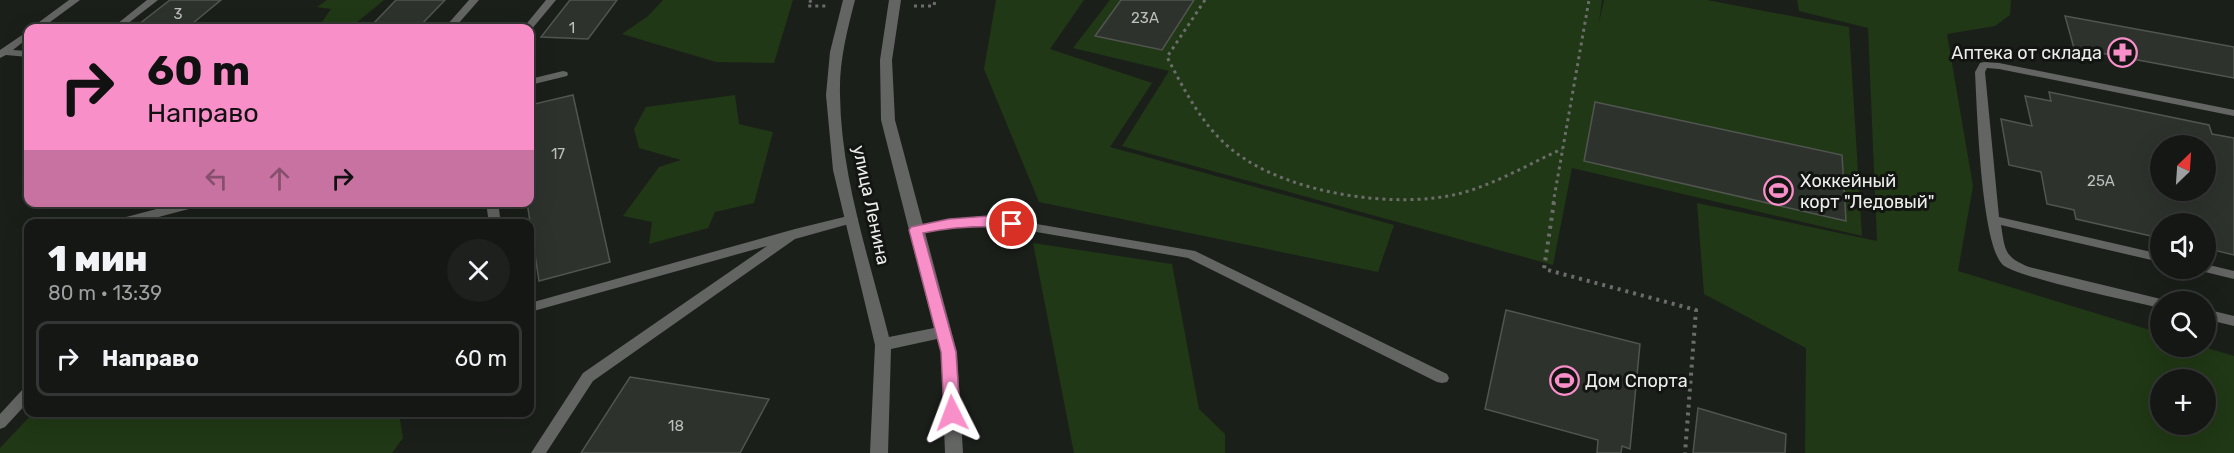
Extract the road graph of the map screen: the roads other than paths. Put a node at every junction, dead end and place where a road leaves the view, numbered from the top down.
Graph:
1 (75, 0) edge
2 (153, 0) edge
3 (474, 0) edge
4 (551, 0) edge
5 (849, 0) edge
6 (895, 0) edge
7 (42, 24) edge
8 (122, 24) edge
9 (453, 24) edge
10 (531, 24) edge
11 (24, 37) edge
12 (2, 53) edge
13 (24, 54) edge
14 (563, 74) dead end
15 (534, 81) edge
16 (2234, 113) edge
17 (181, 207) edge
18 (135, 219) edge
19 (852, 219) junction
20 (1993, 219) junction
21 (916, 230) junction
22 (795, 233) junction
23 (2150, 256) edge
24 (2216, 271) edge
25 (2234, 275) edge
26 (2150, 301) edge
27 (534, 306) edge
28 (2216, 317) edge
29 (2234, 321) edge
30 (944, 332) junction
31 (883, 345) junction
32 (1442, 378) dead end
33 (24, 397) edge
34 (0, 423) edge
35 (538, 453) edge
36 (879, 453) edge
37 (954, 453) edge

1 - 7 lane
2 - 8 lane
3 - 9 lane
4 - 10 lane
5 - 19 street, улица Ленина
6 - 21 street, улица Ленина
11 - 12 lane
12 - 13 lane
14 - 15 lane
16 - 20 lane
17 - 18 lane
19 - 22 lane
19 - 31 street, улица Ленина
20 - 23 lane
20 - 26 lane
21 - 30 street, улица Ленина
21 - 32 lane
22 - 27 lane
22 - 35 lane
24 - 25 lane
28 - 29 lane
30 - 31 street
30 - 37 street, улица Ленина
31 - 36 street, улица Ленина
33 - 34 lane

